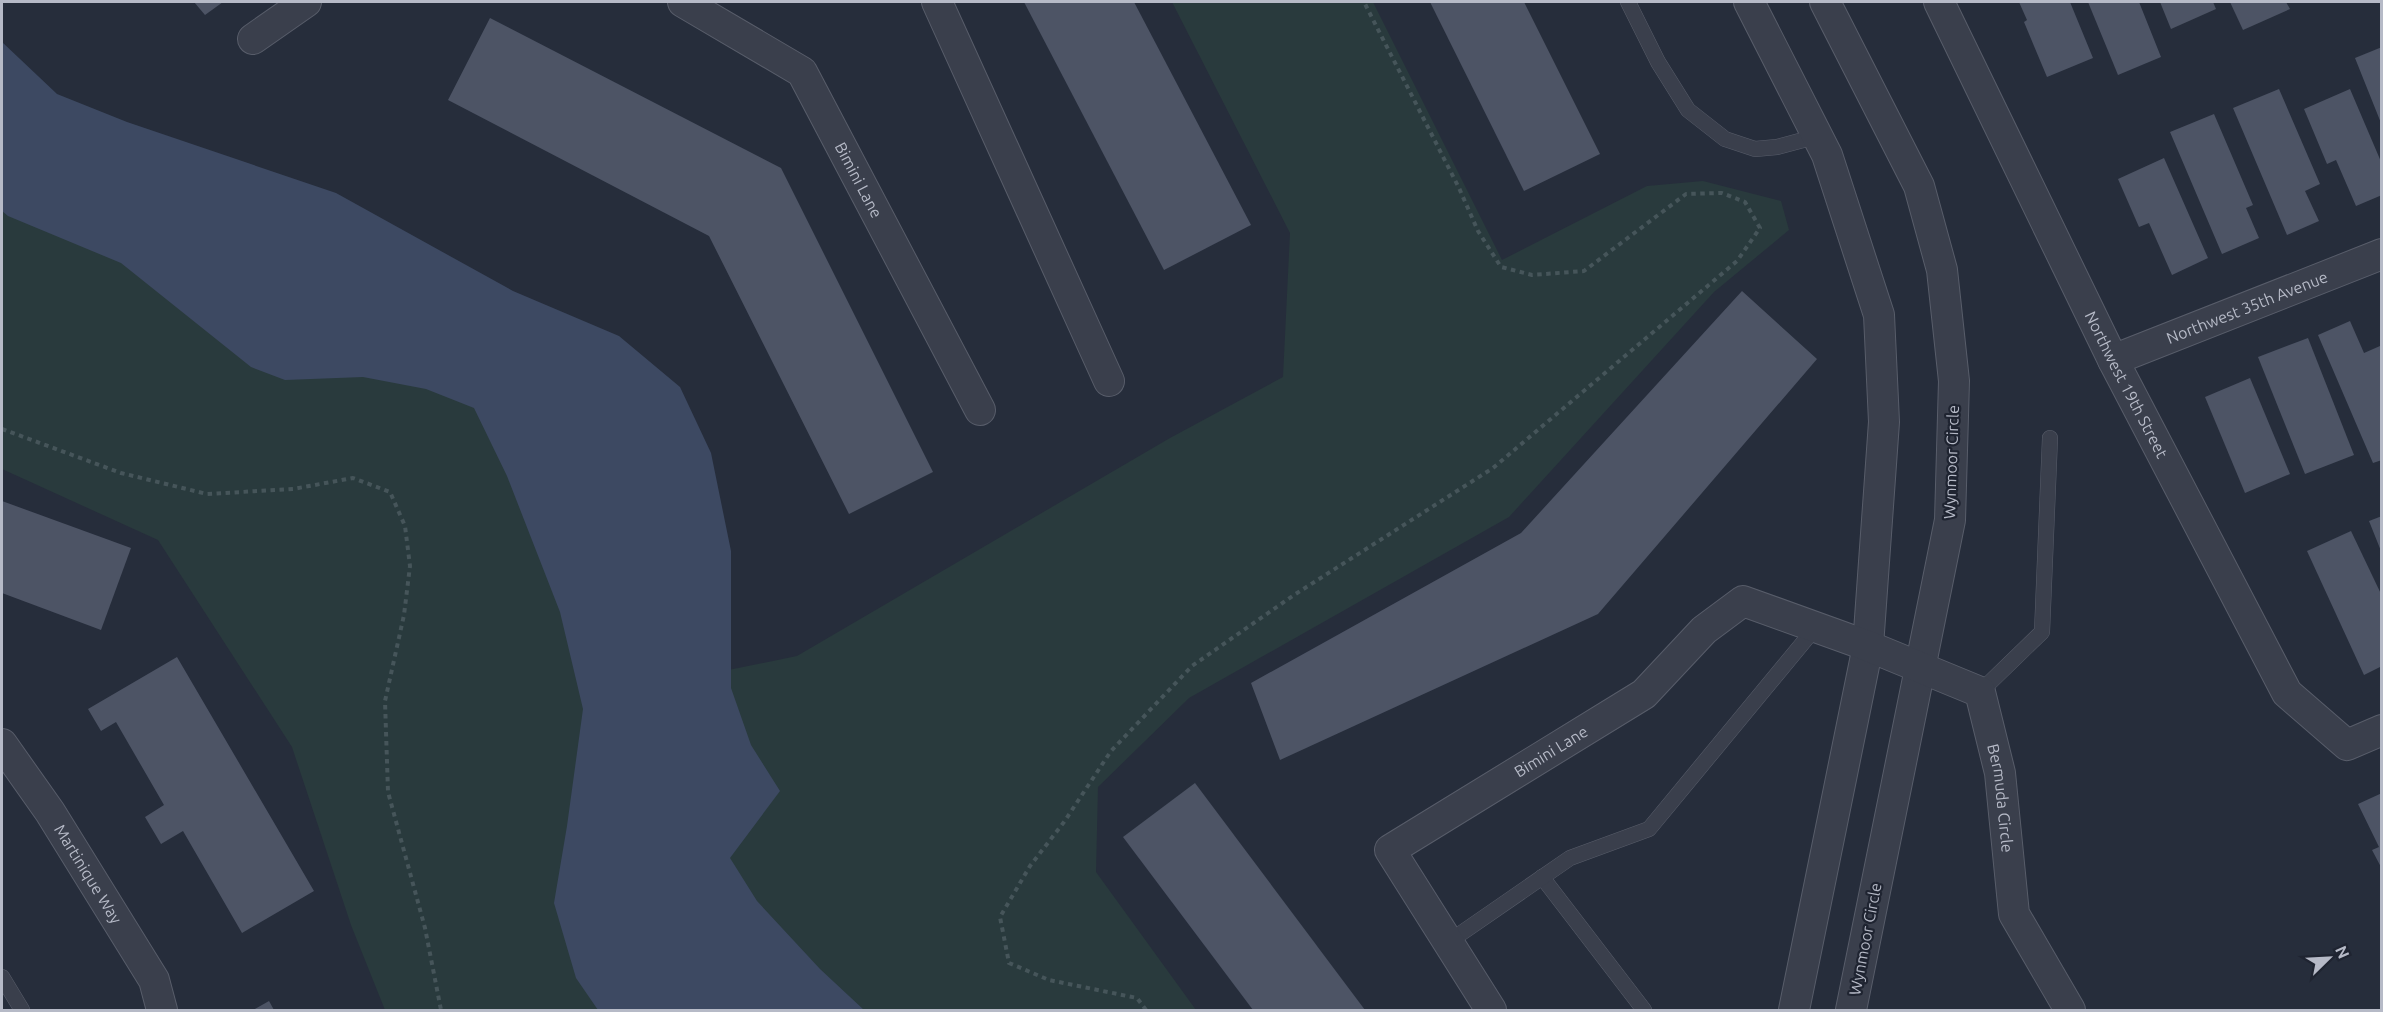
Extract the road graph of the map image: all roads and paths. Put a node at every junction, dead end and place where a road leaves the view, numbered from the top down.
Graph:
1 (306, 2) edge
2 (683, 2) edge
3 (937, 2) edge
4 (1364, 2) edge
5 (1628, 2) edge
6 (1749, 2) edge
7 (1825, 2) edge
8 (1939, 2) edge
9 (252, 39) dead end
10 (1818, 136) junction
11 (2382, 254) edge
12 (2113, 360) junction
13 (1109, 381) dead end
14 (980, 410) dead end
15 (2, 429) edge
16 (2050, 438) dead end
17 (1816, 627) junction
18 (1868, 646) junction
19 (1919, 667) junction
20 (1980, 692) junction
21 (2382, 730) edge
22 (2, 744) edge
23 (1542, 877) junction
24 (1447, 943) junction
25 (2, 977) edge
26 (22, 1011) edge
27 (162, 1011) edge
28 (441, 1011) edge
29 (1146, 1011) edge
30 (1491, 1011) edge
31 (1644, 1011) edge
32 (1794, 1011) edge
33 (1851, 1011) edge
34 (2070, 1011) edge

1 - 9 street
2 - 14 street, Bimini Lane
3 - 13 street
4 - 29 path
5 - 10 lane
6 - 10 street
7 - 19 street, Wynmoor Circle
8 - 12 street, Northwest 19th Street
10 - 18 street
11 - 12 street, Northwest 35th Avenue
12 - 21 street, Northwest 19th Street
15 - 28 path
16 - 20 lane
17 - 18 street, Bimini Lane
17 - 23 lane
17 - 24 street, Bimini Lane
18 - 19 street
18 - 32 street
19 - 20 street
19 - 33 street, Wynmoor Circle
20 - 34 street, Bermuda Circle
22 - 27 street, Martinique Way
23 - 24 lane
23 - 31 lane
24 - 30 street, Bimini Lane
25 - 26 lane

